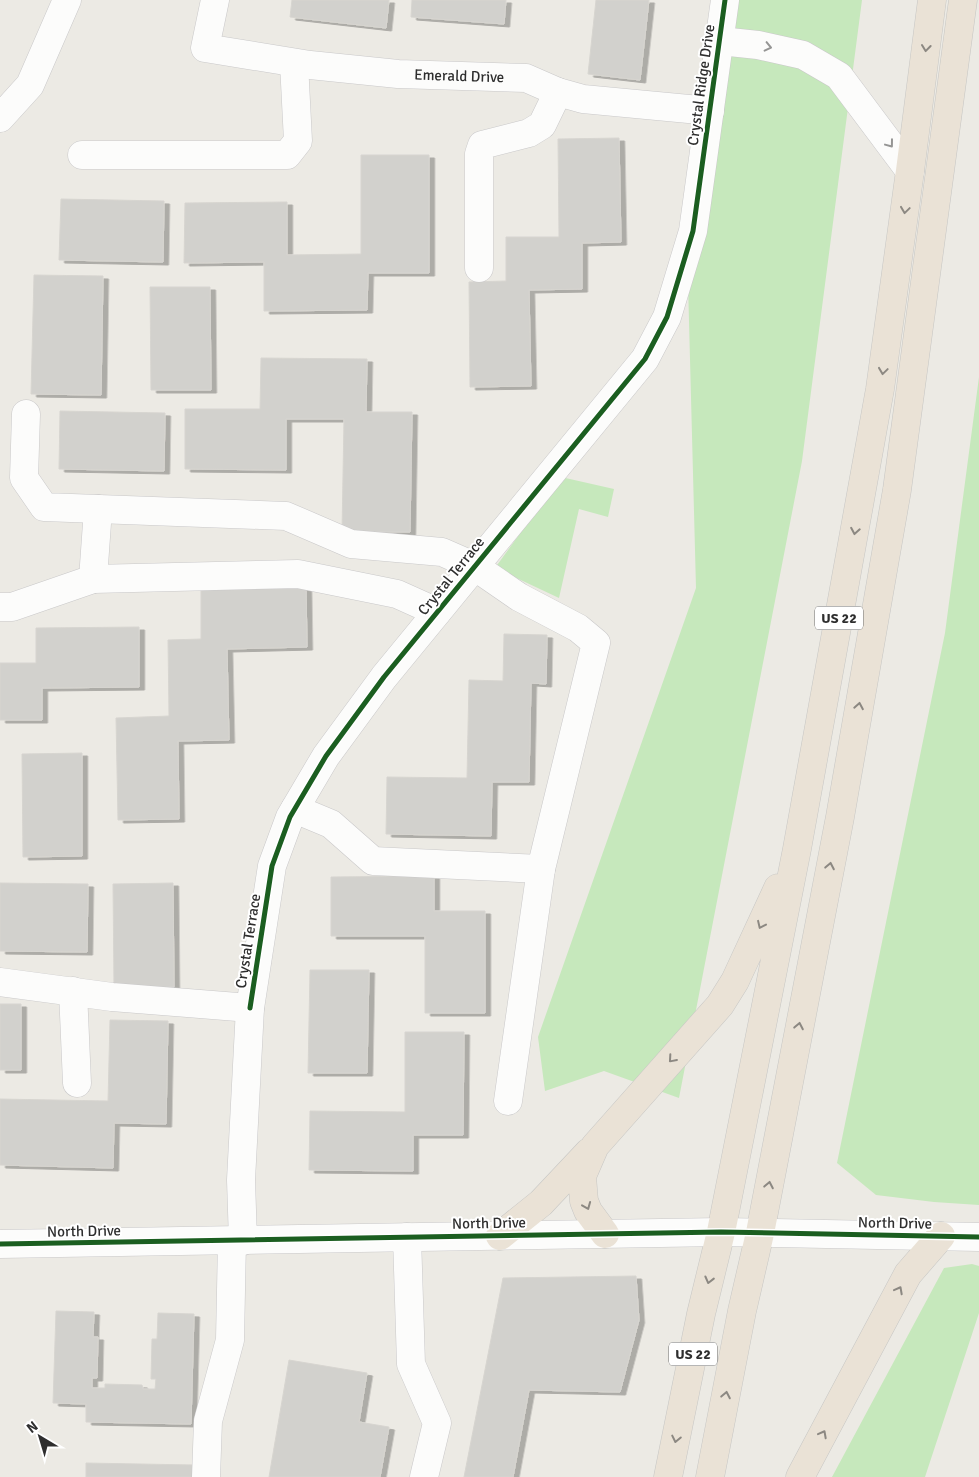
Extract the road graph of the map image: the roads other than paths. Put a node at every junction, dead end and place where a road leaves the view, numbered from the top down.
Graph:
1 (67, 0) edge
2 (215, 0) edge
3 (725, 0) edge
4 (932, 0) edge
5 (963, 0) edge
6 (720, 41) junction
7 (294, 63) junction
8 (558, 92) junction
9 (710, 111) junction
10 (0, 118) edge
11 (82, 156) dead end
12 (910, 171) junction
13 (701, 173) joint
14 (479, 268) dead end
15 (26, 414) dead end
16 (98, 509) junction
17 (474, 566) junction
18 (93, 579) junction
19 (0, 607) edge
20 (437, 612) junction
21 (295, 809) junction
22 (797, 849) junction
23 (541, 869) junction
24 (0, 982) edge
25 (73, 991) junction
26 (250, 1008) junction
27 (77, 1083) dead end
28 (508, 1101) dead end
29 (596, 1146) junction
30 (721, 1232) junction
31 (760, 1233) junction
32 (605, 1234) junction
33 (500, 1236) junction
34 (941, 1236) junction
35 (407, 1237) junction
36 (979, 1237) edge
37 (238, 1241) junction
38 (0, 1244) edge
39 (206, 1477) edge
40 (424, 1477) edge
41 (668, 1477) edge
42 (710, 1477) edge
43 (800, 1477) edge

1 - 10 street
2 - 7 street, Emerald Drive
3 - 6 street, Crystal Ridge Drive
4 -> 12 highway, US 22
31 -> 5 highway, US 22
6 - 9 street, Crystal Ridge Drive
6 -> 12 street
7 - 8 street, Emerald Drive
7 - 11 street
8 - 9 street, Emerald Drive
8 - 14 street
9 - 13 street, Crystal Ridge Drive
12 -> 22 highway, US 22
13 - 17 street, Crystal Terrace
15 - 16 street
16 - 17 street
16 - 18 street
17 - 20 street, Crystal Terrace
17 - 23 street
18 - 19 street
18 - 20 street
20 - 21 street, Crystal Terrace
21 - 23 street
21 - 26 street, Crystal Terrace
22 -> 29 highway
22 - 30 highway, US 22
23 - 28 street
24 - 25 street
25 - 26 street
25 - 27 street
26 - 37 street, Crystal Terrace
29 -> 32 highway
29 - 33 highway
30 - 31 street, North Drive
30 - 32 street, North Drive
30 -> 41 highway, US 22
31 - 34 street, North Drive
42 -> 31 highway, US 22
32 - 33 street, North Drive
33 - 35 street, North Drive
34 - 36 street, North Drive
43 -> 34 highway
35 - 37 street, North Drive
35 - 40 street
37 - 38 street, North Drive
37 - 39 street, Crystal Terrace

